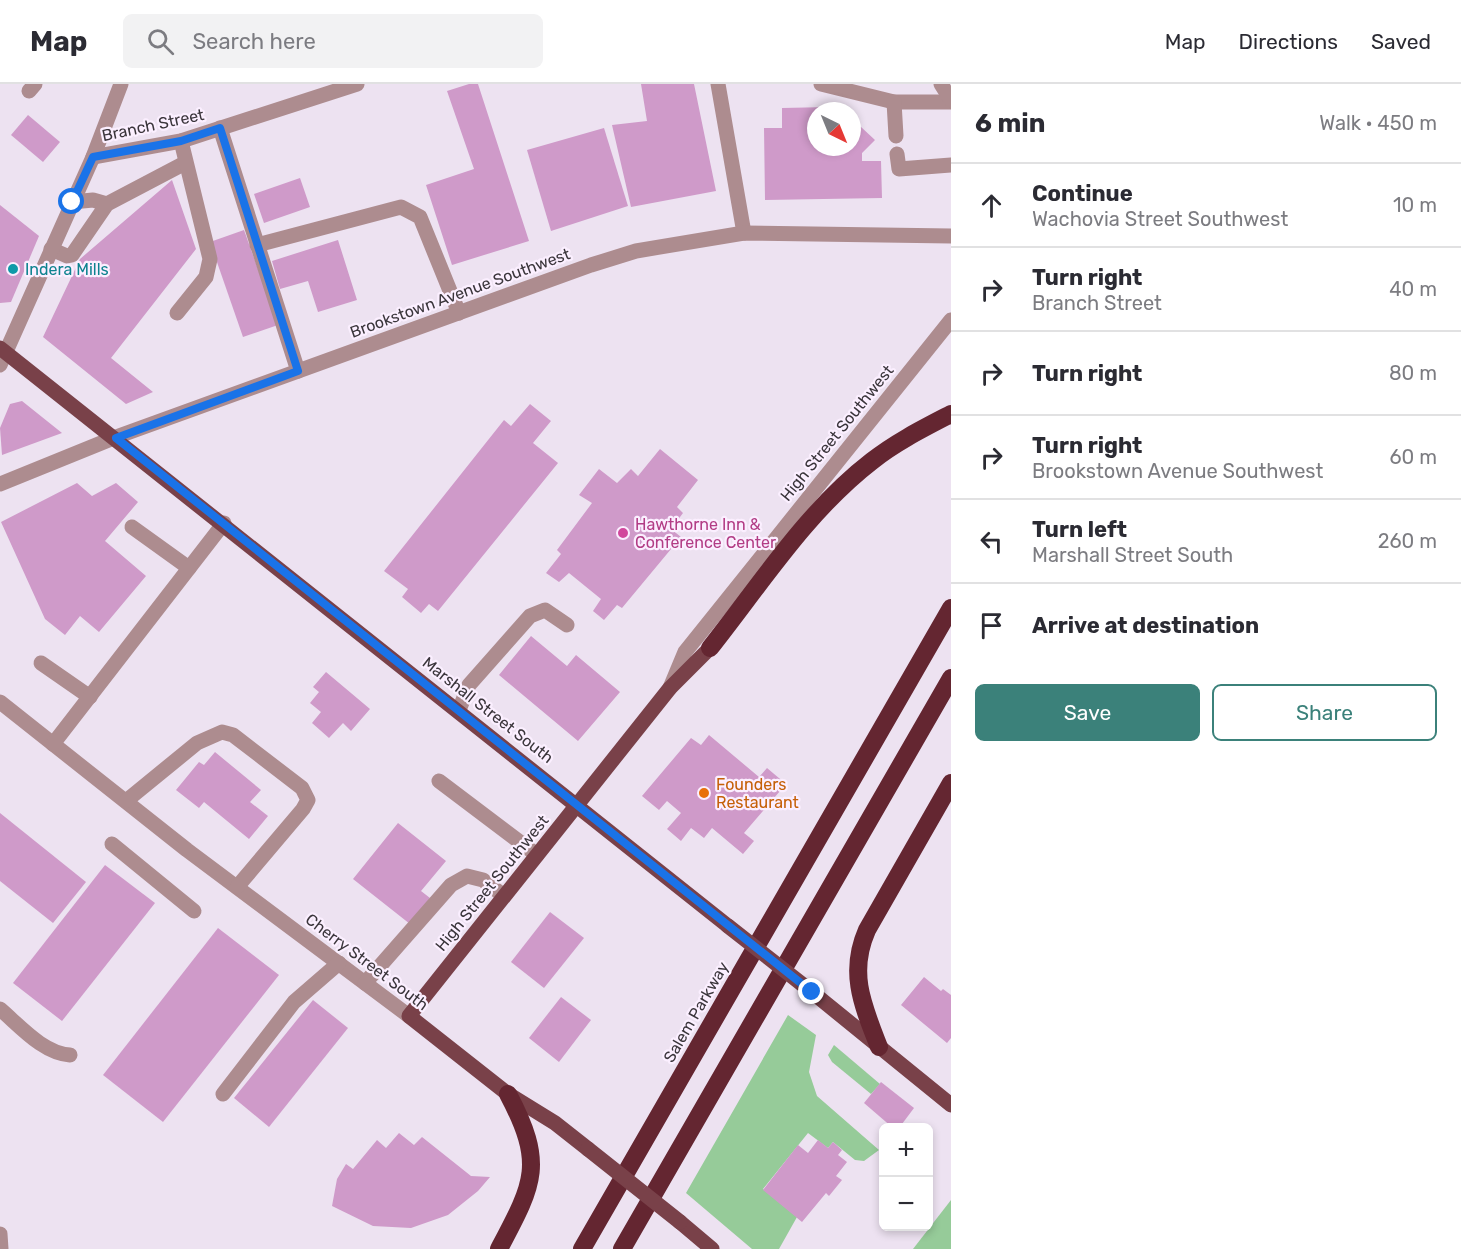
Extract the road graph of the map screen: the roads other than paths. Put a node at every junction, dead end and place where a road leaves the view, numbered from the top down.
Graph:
1 (121, 84) edge
2 (357, 84) edge
3 (718, 84) edge
4 (821, 84) edge
5 (941, 84) edge
6 (951, 101) edge
7 (894, 102) junction
8 (220, 128) junction
9 (896, 136) dead end
10 (181, 141) junction
11 (93, 157) junction
12 (898, 161) dead end
13 (184, 163) junction
14 (951, 165) edge
15 (72, 202) junction
16 (107, 204) junction
17 (744, 233) junction
18 (951, 236) edge
19 (257, 245) junction
20 (51, 249) junction
21 (177, 313) dead end
22 (459, 313) junction
23 (951, 320) edge
24 (2, 355) edge
25 (298, 371) junction
26 (951, 414) edge
27 (116, 438) junction
28 (0, 484) edge
29 (224, 523) junction
30 (132, 527) dead end
31 (189, 568) junction
32 (951, 608) edge
33 (567, 625) dead end
34 (710, 648) joint
35 (41, 663) dead end
36 (951, 678) edge
37 (670, 688) junction
38 (90, 697) junction
39 (0, 702) edge
40 (459, 710) junction
41 (53, 744) junction
42 (439, 781) dead end
43 (951, 783) edge
44 (126, 801) junction
45 (577, 804) junction
46 (112, 844) dead end
47 (537, 855) junction
48 (237, 887) junction
49 (504, 896) junction
50 (194, 911) dead end
51 (339, 963) junction
52 (365, 982) junction
53 (0, 1009) edge
54 (409, 1016) junction
55 (879, 1047) junction
56 (70, 1056) dead end
57 (223, 1094) dead end
58 (508, 1094) junction
59 (951, 1105) edge
60 (0, 1234) edge
61 (1, 1249) edge
62 (499, 1249) edge
63 (582, 1249) edge
64 (622, 1249) edge
65 (712, 1249) edge

1 - 11 street
2 - 8 street, Branch Street
3 - 17 street
4 - 7 street
5 - 6 street
6 - 7 street
7 - 9 street
8 - 10 street, Branch Street
8 - 19 street
10 - 11 street, Branch Street
10 - 13 street
11 - 15 street
12 - 14 street
13 - 16 street
13 - 21 street
15 - 16 street
15 - 20 street
16 - 20 street
17 - 18 street, Brookstown Avenue Southwest
17 - 22 street, Brookstown Avenue Southwest
19 - 22 street
19 - 25 street
20 - 24 street
22 - 25 street, Brookstown Avenue Southwest
23 - 37 street, High Street Southwest
24 - 27 main road, Marshall Street South
25 - 27 street, Brookstown Avenue Southwest
26 - 34 highway
27 - 28 street, Brookstown Avenue Southwest
27 - 29 main road, Marshall Street South
29 - 31 street
29 - 40 main road, Marshall Street South
30 - 31 street
31 - 38 street
32 - 63 highway, Salem Parkway
33 - 40 street
34 - 37 main road, High Street Southwest
35 - 38 street
36 - 64 highway
37 - 45 main road, High Street Southwest
38 - 41 street
39 - 41 street, Cherry Street South
40 - 45 main road, Marshall Street South
41 - 44 street, Cherry Street South
42 - 47 street
43 - 55 highway
44 - 48 street, Cherry Street South
44 - 48 street
45 - 47 main road, High Street Southwest
45 - 55 main road, Marshall Street South, bridge
46 - 50 street
47 - 49 main road, High Street Southwest
48 - 51 street, Cherry Street South
49 - 52 street
49 - 54 main road, High Street Southwest
51 - 52 street, Cherry Street South
51 - 57 street
52 - 54 street, Cherry Street South
53 - 56 street
54 - 58 main road, Cherry Street South
55 - 59 main road, Marshall Street South
58 - 62 highway
58 - 65 main road, Cherry Street South, bridge
60 - 61 street

